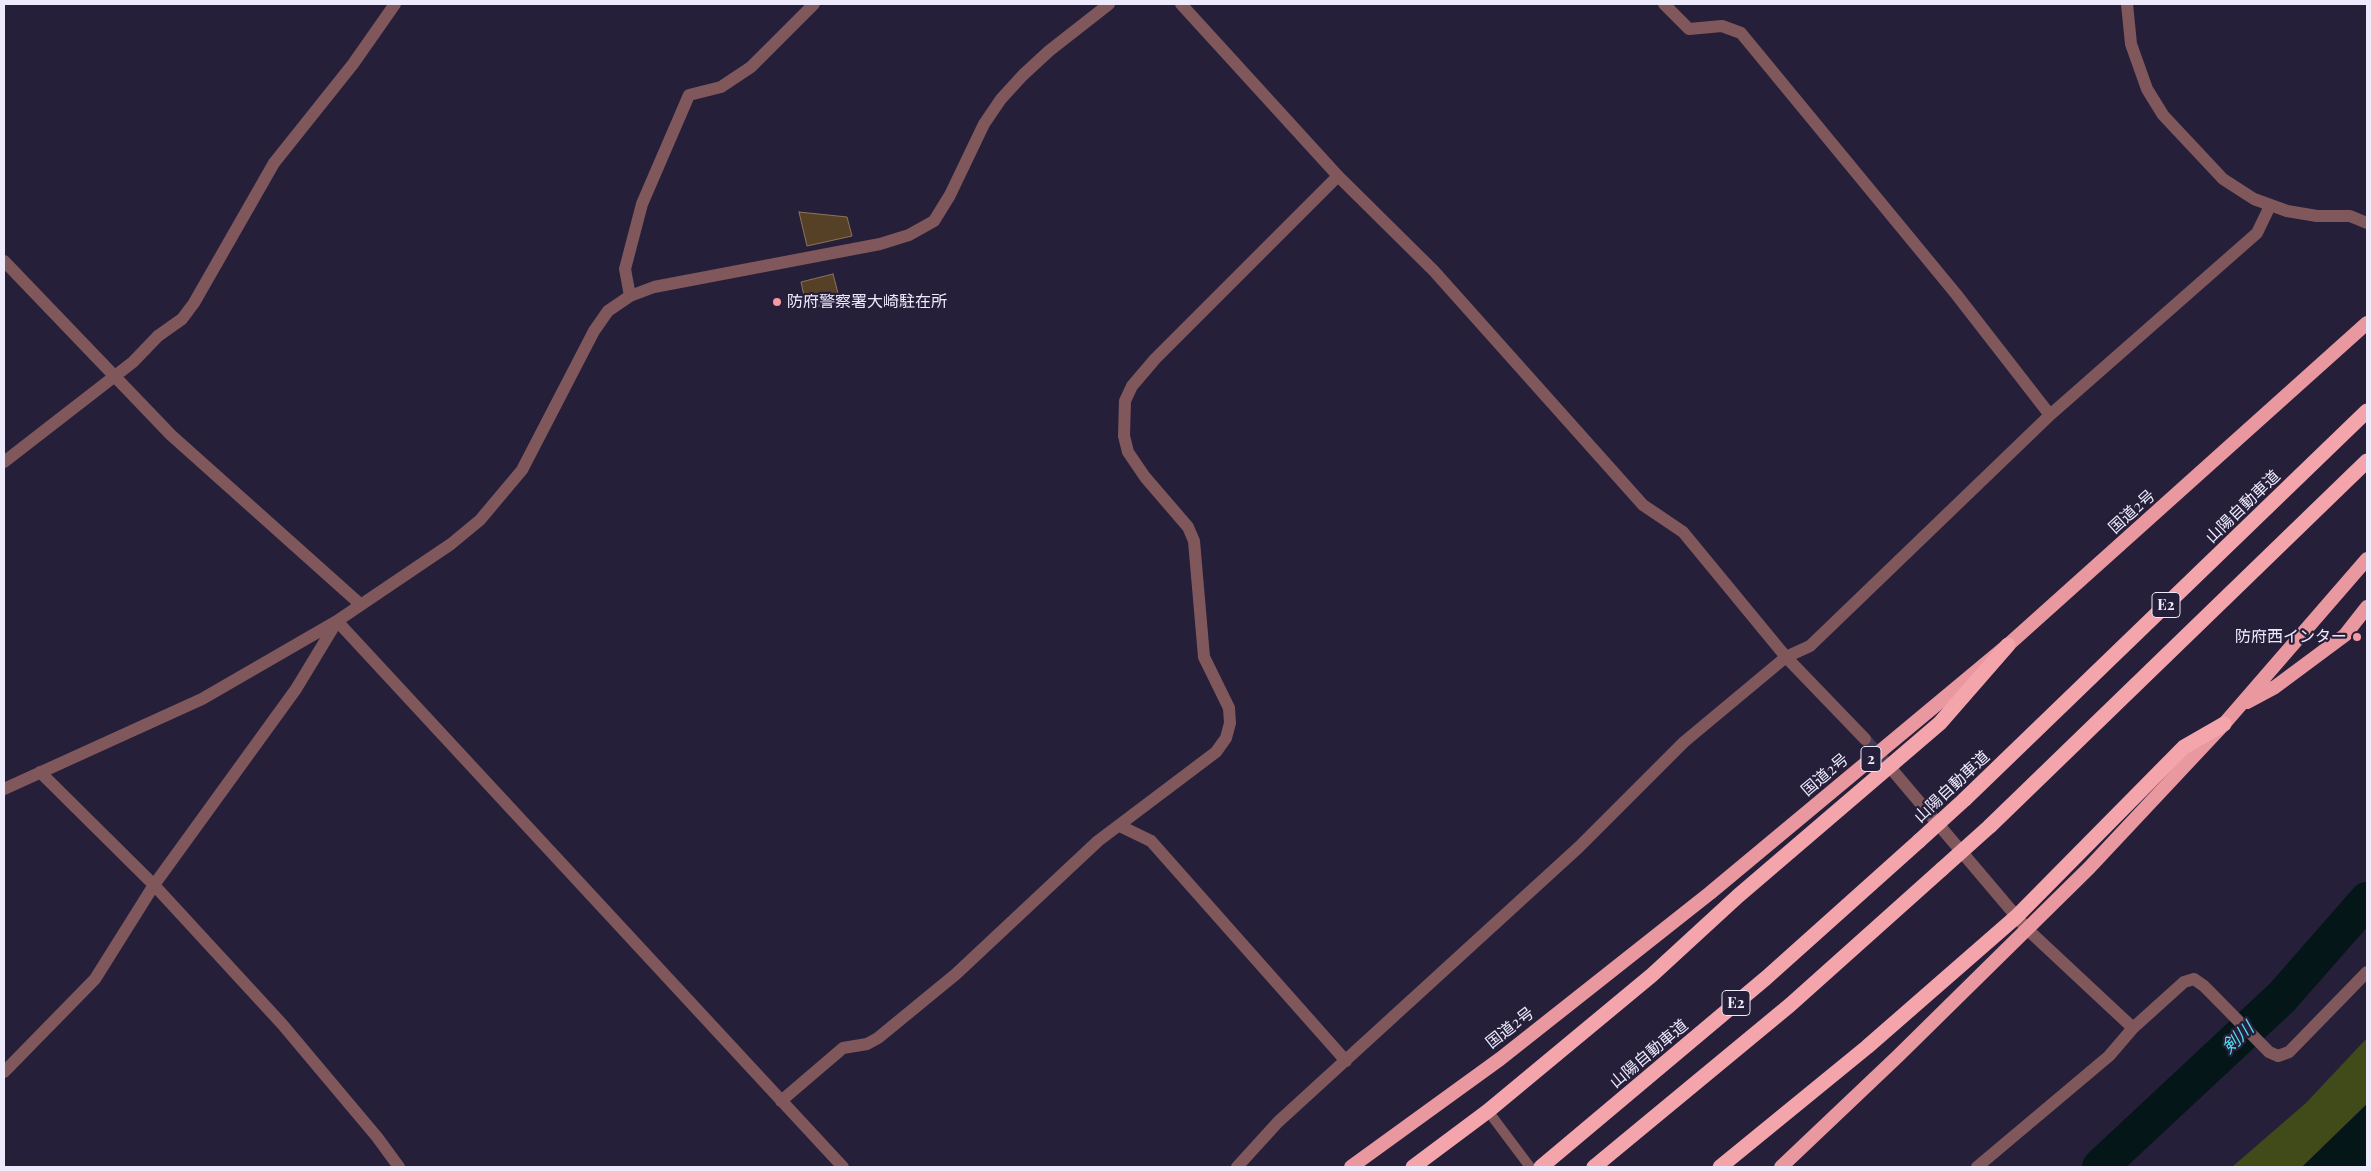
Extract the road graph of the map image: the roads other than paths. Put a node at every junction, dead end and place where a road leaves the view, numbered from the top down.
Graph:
1 (395, 4) edge
2 (814, 4) edge
3 (1109, 4) edge
4 (1181, 4) edge
5 (1664, 4) edge
6 (2127, 4) edge
7 (1338, 176) junction
8 (2270, 206) junction
9 (2367, 214) edge
10 (2350, 216) junction
11 (2367, 223) edge
12 (4, 261) edge
13 (630, 296) junction
14 (2367, 323) edge
15 (113, 377) junction
16 (2367, 411) edge
17 (2050, 415) junction
18 (2367, 461) edge
19 (4, 462) edge
20 (2367, 559) edge
21 (360, 604) junction
22 (2367, 608) edge
23 (337, 621) junction
24 (2008, 645) junction
25 (1786, 657) junction
26 (2240, 705) junction
27 (2224, 724) junction
28 (1865, 740) tunnel mouth
29 (40, 772) junction
30 (1894, 772) tunnel mouth
31 (4, 789) edge
32 (1120, 826) junction
33 (154, 885) junction
34 (2016, 917) junction
35 (2027, 929) junction
36 (2367, 972) edge
37 (2133, 1028) junction
38 (1346, 1061) junction
39 (4, 1072) edge
40 (781, 1101) junction
41 (1488, 1111) junction
42 (1545, 1164) edge
43 (399, 1167) edge
44 (843, 1167) edge
45 (1237, 1167) edge
46 (1351, 1167) edge
47 (1412, 1167) edge
48 (1530, 1167) edge
49 (1594, 1167) edge
50 (1720, 1167) edge
51 (1781, 1167) edge
52 (1978, 1167) edge

1 - 15 street
2 - 13 street
3 - 13 street
4 - 7 street
5 - 17 street
6 - 8 street
7 - 25 street
7 - 32 street
8 - 10 street
8 - 17 street
9 - 10 street
10 - 11 street
12 - 15 street
13 - 21 street
14 - 24 highway, 国道2号 / 2
15 - 19 street
15 - 21 street
16 - 42 highway, 山陽自動車道 / E2, bridge
17 - 25 street
18 - 49 highway, E2, bridge
20 - 26 highway
21 - 23 street
22 - 26 highway
23 - 29 street
23 - 33 street
23 - 40 street
24 - 41 highway
24 - 46 highway, 国道2号 / 2
25 - 28 street
25 - 38 street
26 - 27 highway
27 - 34 highway
27 - 35 highway
29 - 31 street
29 - 33 street
30 - 34 street
32 - 38 street
32 - 40 street
33 - 39 street
33 - 43 street
34 - 35 street
34 - 50 highway
35 - 37 street
35 - 51 highway
36 - 37 street
37 - 52 street
38 - 45 street
40 - 44 street
41 - 47 highway
41 - 48 lane

